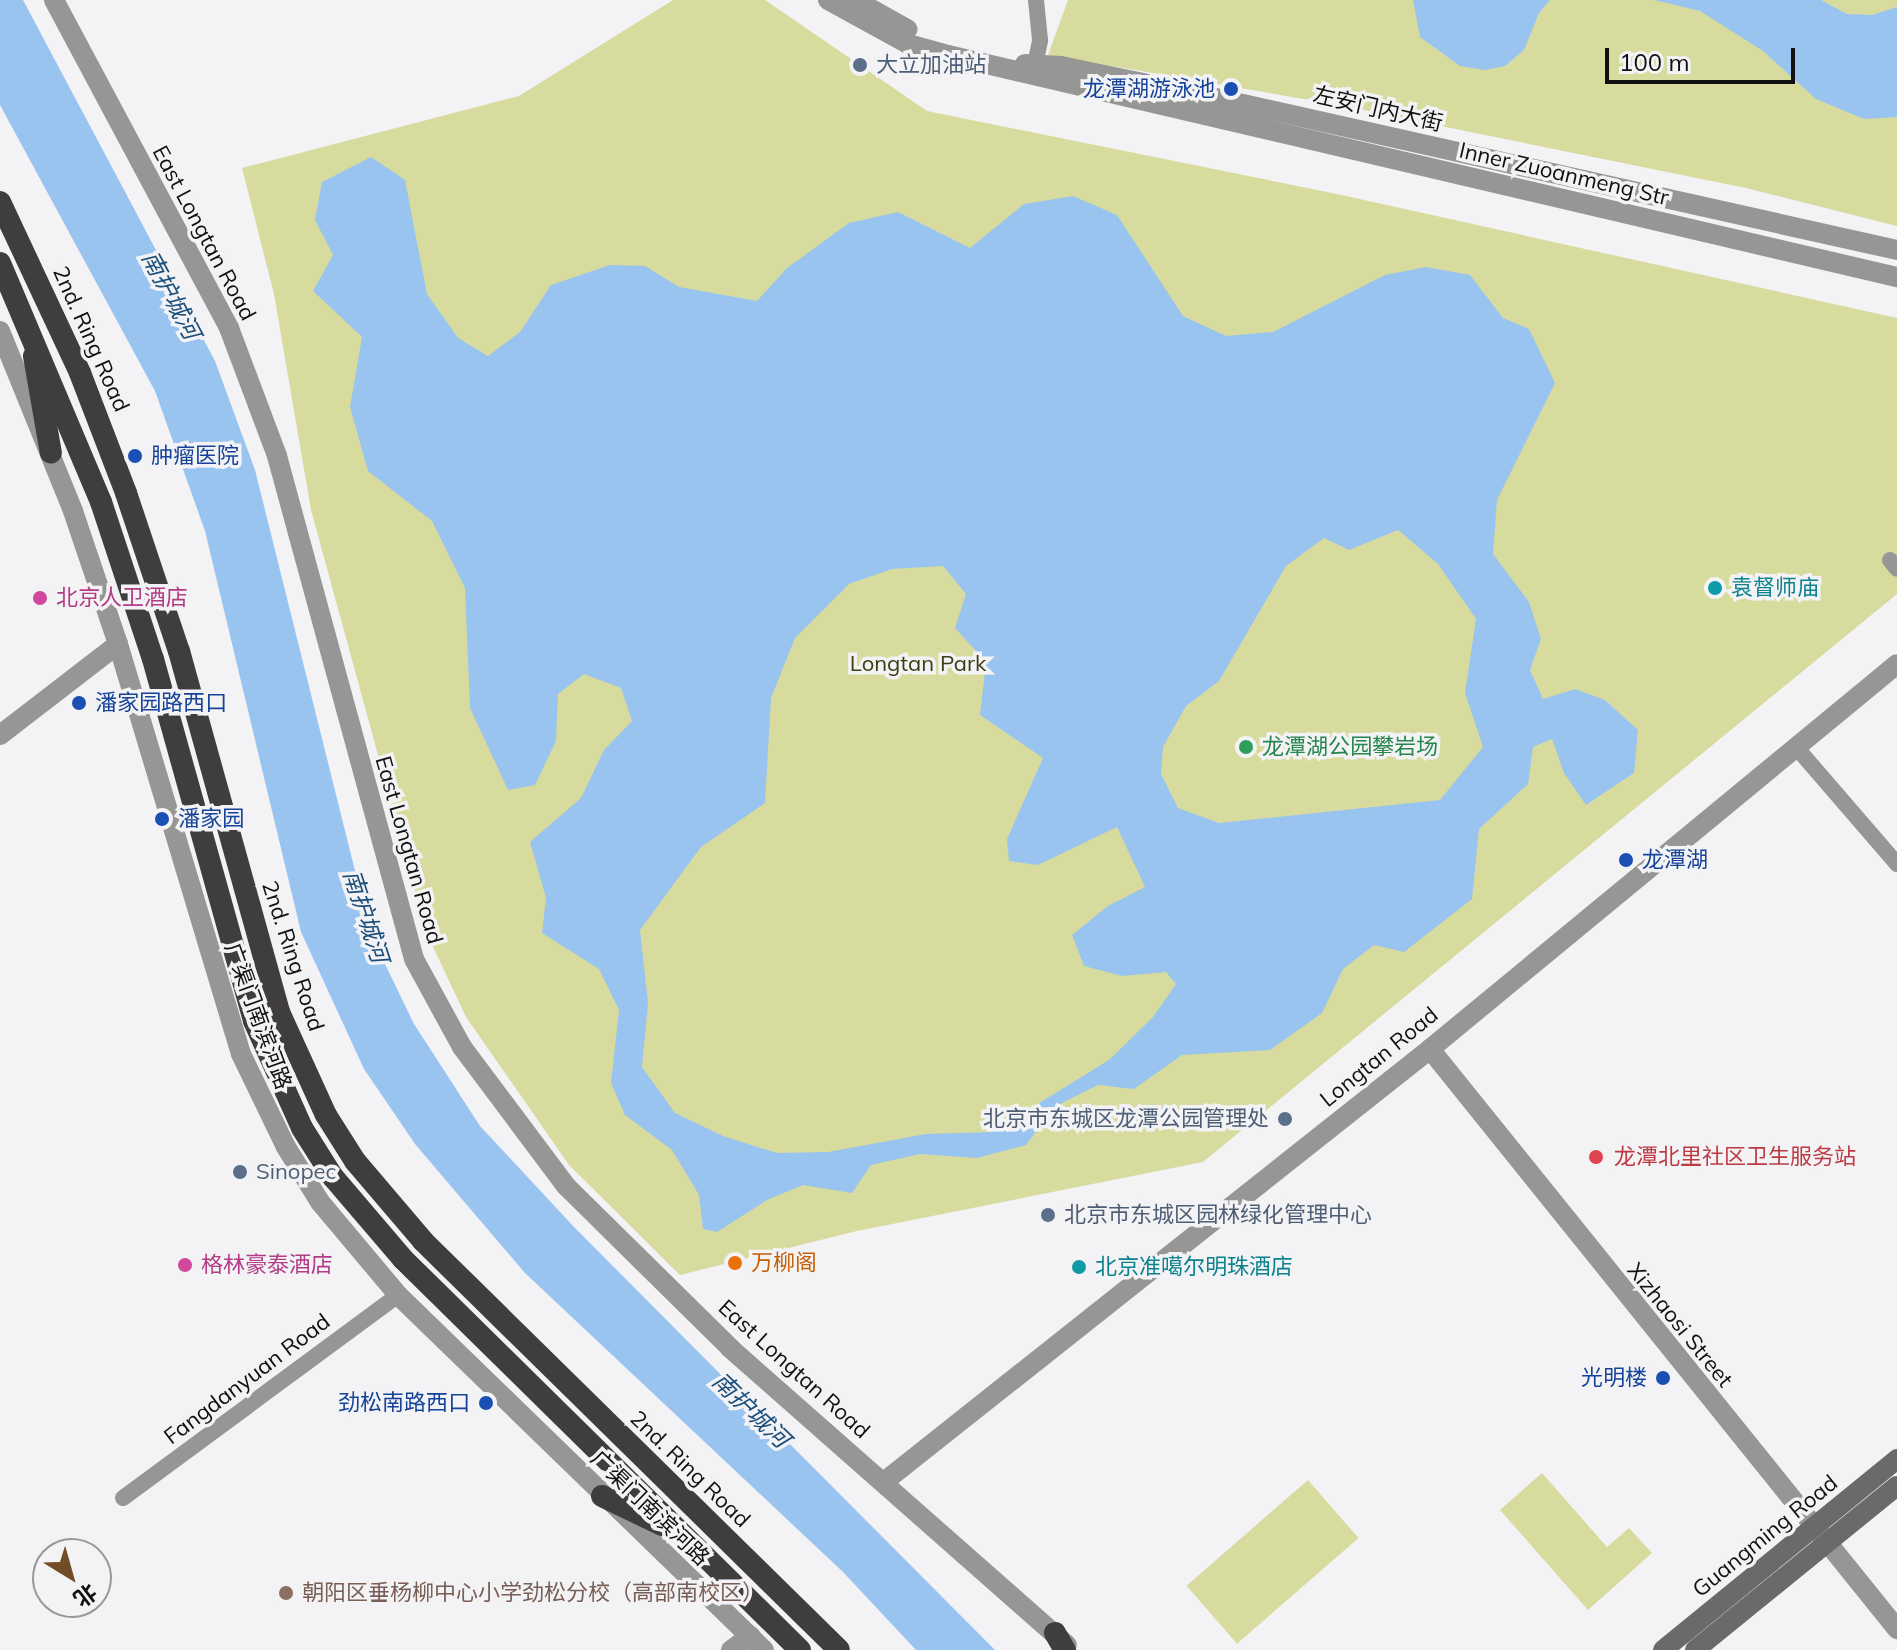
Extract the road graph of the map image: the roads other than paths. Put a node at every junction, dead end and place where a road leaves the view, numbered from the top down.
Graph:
1 (54, 0) edge
2 (828, 0) edge
3 (855, 0) edge
4 (1036, 0) edge
5 (1034, 70) junction
6 (0, 202) edge
7 (1897, 250) edge
8 (0, 263) edge
9 (1897, 277) edge
10 (27, 320) junction
11 (0, 331) edge
12 (51, 453) junction
13 (118, 644) junction
14 (1897, 664) edge
15 (0, 735) edge
16 (1796, 747) junction
17 (1897, 864) edge
18 (1430, 1049) junction
19 (398, 1295) junction
20 (1897, 1459) edge
21 (885, 1481) junction
22 (1897, 1486) edge
23 (602, 1496) junction
24 (123, 1498) dead end
25 (680, 1534) junction
26 (1822, 1534) junction
27 (1897, 1629) edge
28 (1060, 1642) edge
29 (757, 1643) edge
30 (731, 1650) edge
31 (800, 1650) edge
32 (839, 1650) edge
33 (1073, 1650) edge
34 (1663, 1650) edge
35 (1695, 1650) edge

1 - 21 street, East Longtan Road
2 - 5 street, 左安门内大街
3 - 5 street, 左安门内大街
4 - 5 street
5 - 7 street, 左安门内大街
5 - 9 street, Inner Zuoanmeng Str
6 - 32 highway, 2nd. Ring Road
8 - 10 highway
10 - 12 highway
10 - 25 highway
11 - 12 street, 广渠门南滨河路
12 - 13 street, 广渠门南滨河路
13 - 15 street
13 - 19 street, 广渠门南滨河路
14 - 16 street, Longtan Road
16 - 17 street
16 - 18 street, Longtan Road
18 - 21 street, Longtan Road
18 - 26 street, Xizhaosi Street
19 - 23 street, 广渠门南滨河路
19 - 24 street, Fangdanyuan Road
20 - 26 main road, Guangming Road
21 - 28 street, East Longtan Road
22 - 26 main road, Guangming Road
23 - 25 highway
23 - 29 street, 广渠门南滨河路
25 - 31 highway
26 - 27 street, Xizhaosi Street
26 - 34 main road, Guangming Road
26 - 35 main road, Guangming Road
28 - 33 street, East Longtan Road
29 - 30 street

